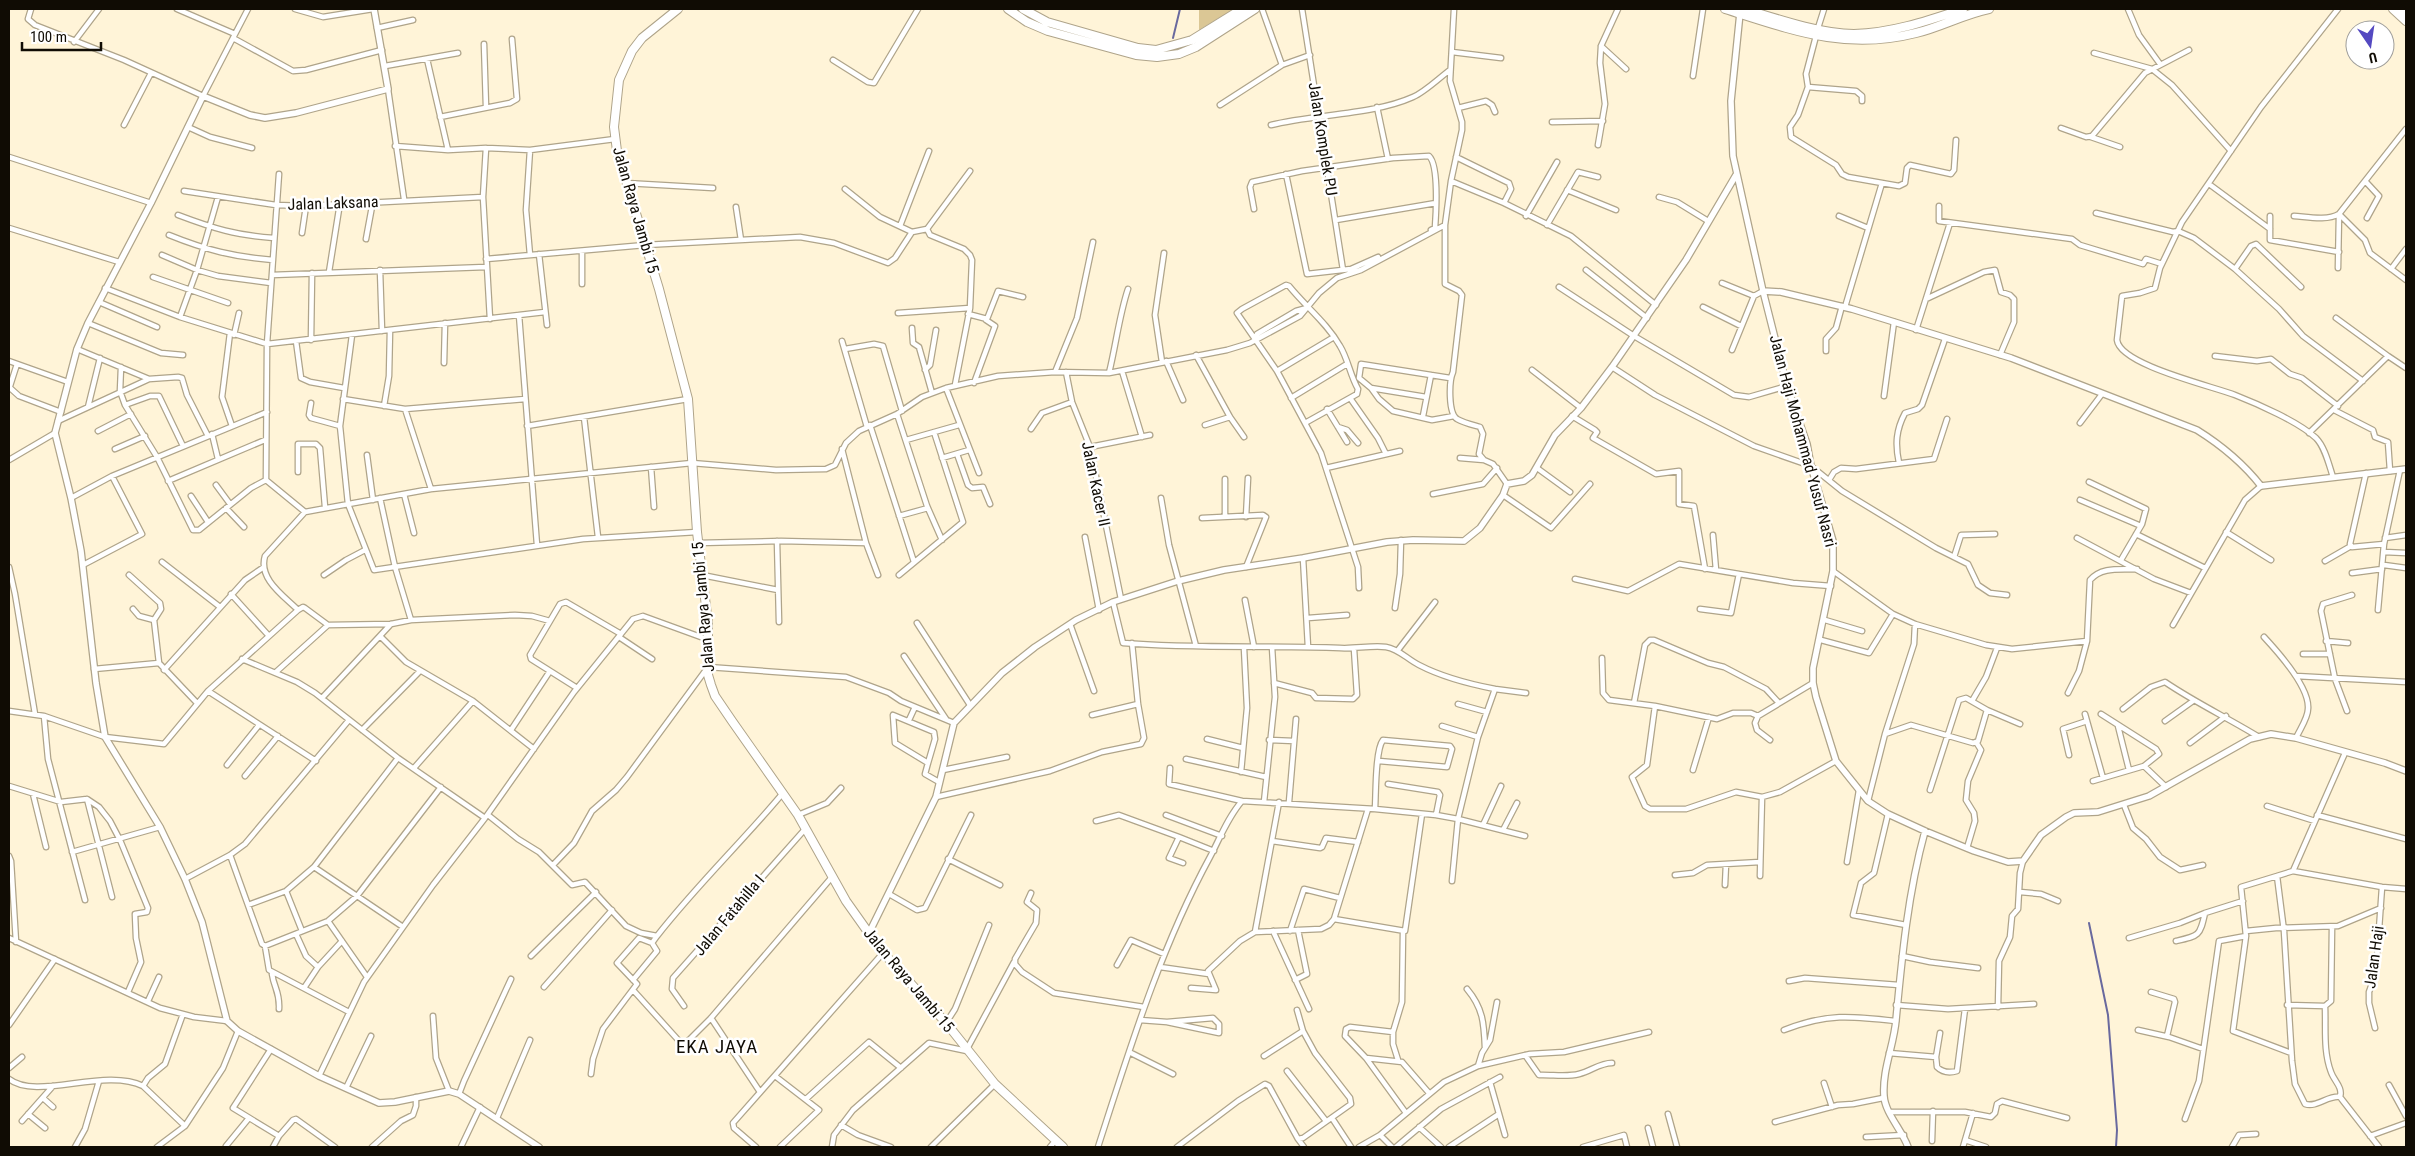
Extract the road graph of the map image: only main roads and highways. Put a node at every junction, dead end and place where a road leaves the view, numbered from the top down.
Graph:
1 (678, 9) edge
2 (1008, 9) edge
3 (1023, 9) edge
4 (1242, 9) edge
5 (1255, 9) edge
6 (1725, 9) edge
7 (1963, 9) edge
8 (1989, 9) edge
9 (2394, 9) edge
10 (2403, 9) edge
11 (1976, 10) edge
12 (1743, 11) edge
13 (2406, 12) edge
14 (2406, 21) edge
15 (1817, 32) junction
16 (1118, 46) junction
17 (1063, 1147) edge

1 - 17 highway, Jalan Raya Jambi 15
2 - 16 highway
3 - 16 highway
4 - 16 highway
5 - 16 highway
6 - 12 highway
7 - 15 highway
8 - 11 highway
9 - 14 highway
10 - 13 highway
11 - 15 highway
12 - 15 highway

